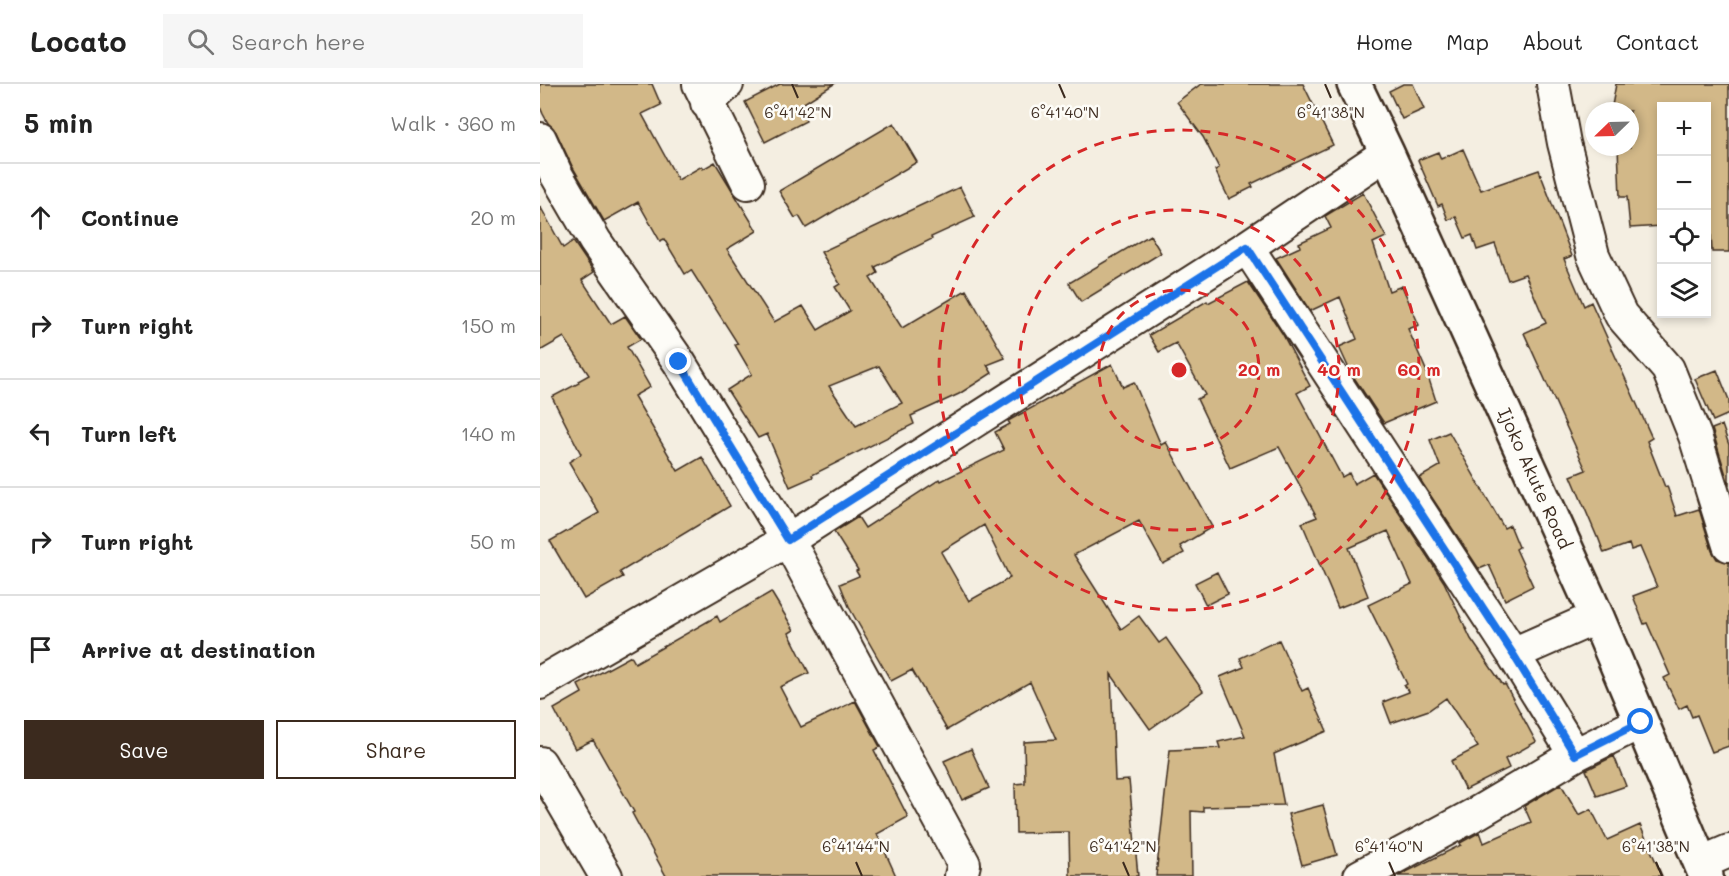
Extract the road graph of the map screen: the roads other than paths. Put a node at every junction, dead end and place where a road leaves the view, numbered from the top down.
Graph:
1 (1354, 84) edge
2 (1553, 84) edge
3 (711, 90) edge
4 (540, 140) edge
5 (1387, 153) junction
6 (748, 183) dead end
7 (1247, 247) junction
8 (788, 540) junction
9 (1729, 545) edge
10 (1597, 617) junction
11 (1513, 654) junction
12 (540, 683) edge
13 (1641, 722) junction
14 (1575, 755) junction
15 (540, 763) edge
16 (1712, 863) edge
17 (606, 876) edge
18 (961, 876) edge
19 (1360, 876) edge

1 - 5 main road, Ijoko Akute Road
2 - 9 street
3 - 6 street
4 - 8 street
5 - 7 street
5 - 10 main road, Ijoko Akute Road
7 - 8 street
7 - 11 street
8 - 12 street
8 - 18 street
10 - 11 street
10 - 13 main road, Ijoko Akute Road
11 - 14 street
13 - 14 street
13 - 16 main road, Ijoko Akute Road
14 - 19 street
15 - 17 street

